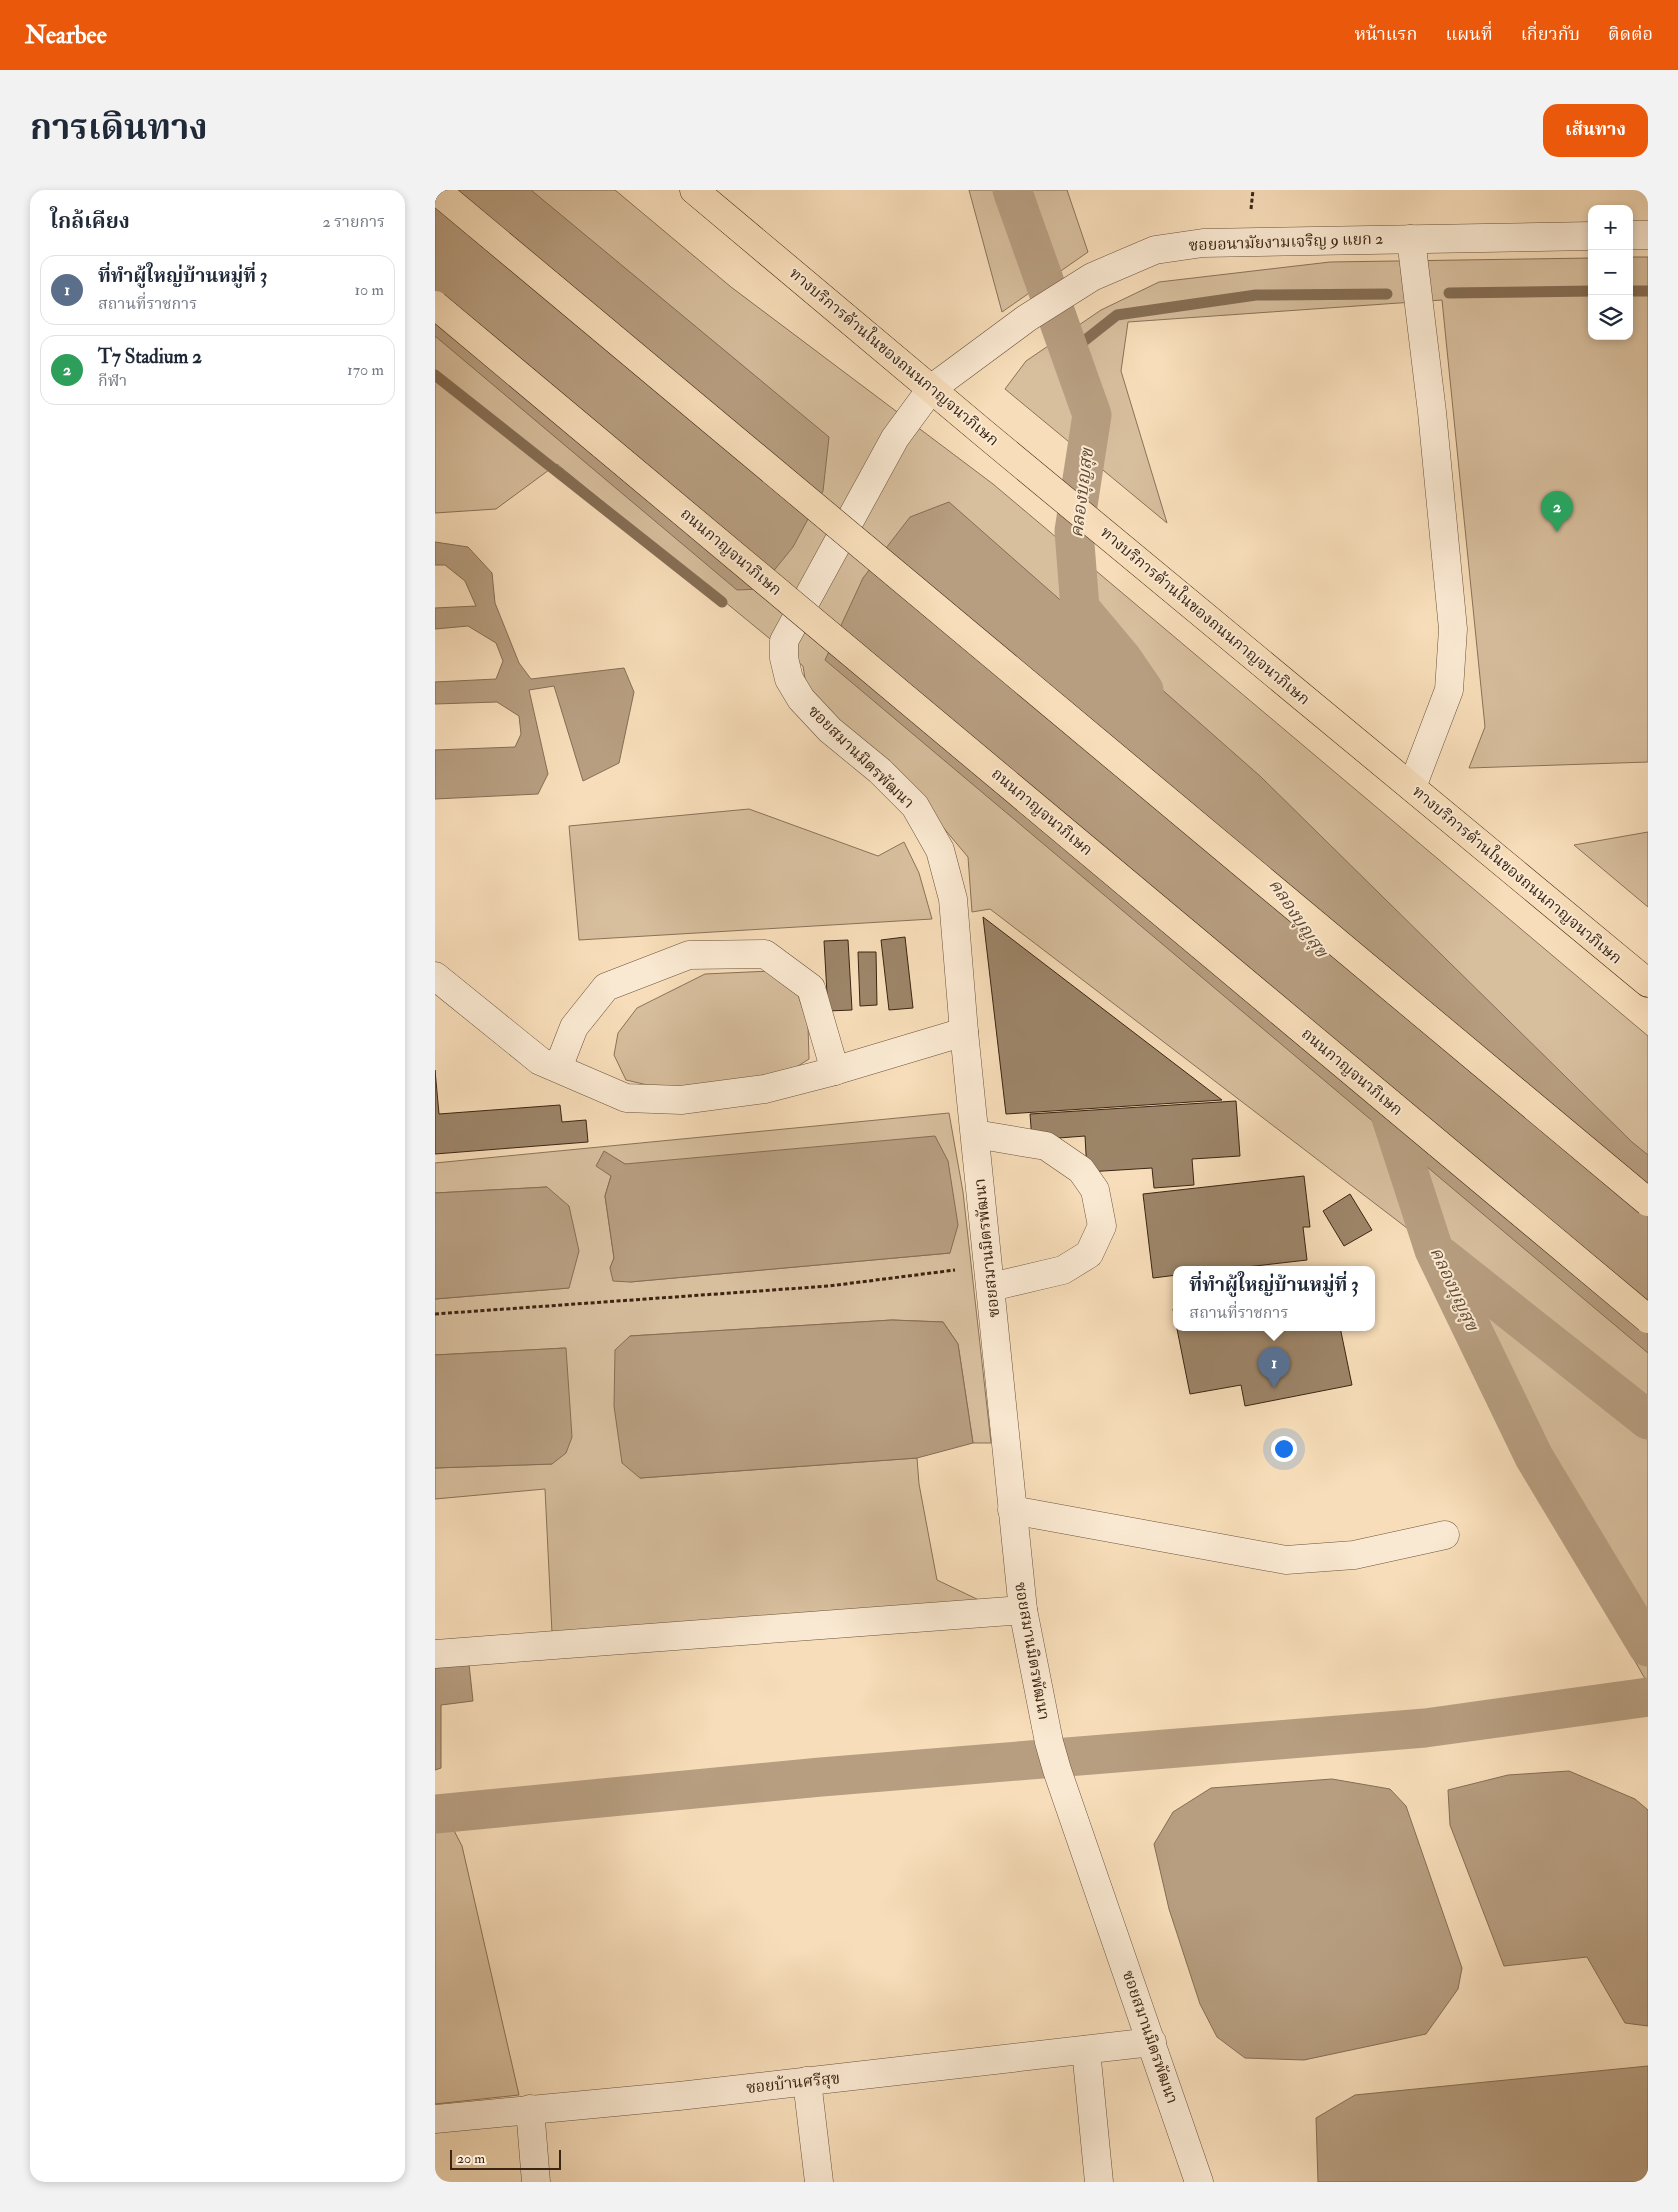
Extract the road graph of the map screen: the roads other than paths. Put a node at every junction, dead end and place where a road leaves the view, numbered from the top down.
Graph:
1 (436, 190) edge
2 (695, 190) edge
3 (1633, 235) edge
4 (1648, 235) edge
5 (1588, 236) edge
6 (1411, 238) junction
7 (435, 305) edge
8 (931, 389) junction
9 (1412, 787) junction
10 (435, 976) edge
11 (1648, 983) edge
12 (964, 1032) junction
13 (558, 1068) junction
14 (835, 1071) junction
15 (975, 1134) junction
16 (1648, 1202) edge
17 (990, 1277) junction
18 (1648, 1319) edge
19 (1012, 1510) junction
20 (1445, 1535) dead end
21 (1023, 1610) junction
22 (435, 1654) edge
23 (1151, 2042) junction
24 (1085, 2050) junction
25 (807, 2082) junction
26 (530, 2109) junction
27 (435, 2119) edge
28 (536, 2182) edge
29 (819, 2182) edge
30 (1099, 2182) edge
31 (1199, 2182) edge

1 - 16 main road, bridge
2 - 8 main road, ทางบริการด้านในของถนนกาญจนาภิเษก
3 - 4 street
5 - 6 street, ซอยอนามัยงามเจริญ 9 แยก 2
6 - 8 street, ซอยอนามัยงามเจริญ 9 แยก 2
6 - 9 street
7 - 18 main road, ถนนกาญจนาภิเษก, bridge
8 - 9 main road, ทางบริการด้านในของถนนกาญจนาภิเษก
8 - 12 street, ซอยสมานมิตรพัฒนา
9 - 11 main road, ทางบริการด้านในของถนนกาญจนาภิเษก
10 - 13 street
12 - 14 street
12 - 15 street, ซอยสมานมิตรพัฒนา
13 - 14 street
13 - 14 street
15 - 17 street, ซอยสมานมิตรพัฒนา
15 - 17 street
17 - 19 street, ซอยสมานมิตรพัฒนา
19 - 20 street
19 - 21 street, ซอยสมานมิตรพัฒนา
21 - 22 street
21 - 23 street, ซอยสมานมิตรพัฒนา
23 - 24 street, ซอยบ้านศรีสุข
23 - 31 street, ซอยสมานมิตรพัฒนา
24 - 25 street, ซอยบ้านศรีสุข
24 - 30 street
25 - 26 street, ซอยบ้านศรีสุข
25 - 29 street
26 - 27 street, ซอยบ้านศรีสุข
26 - 28 street

